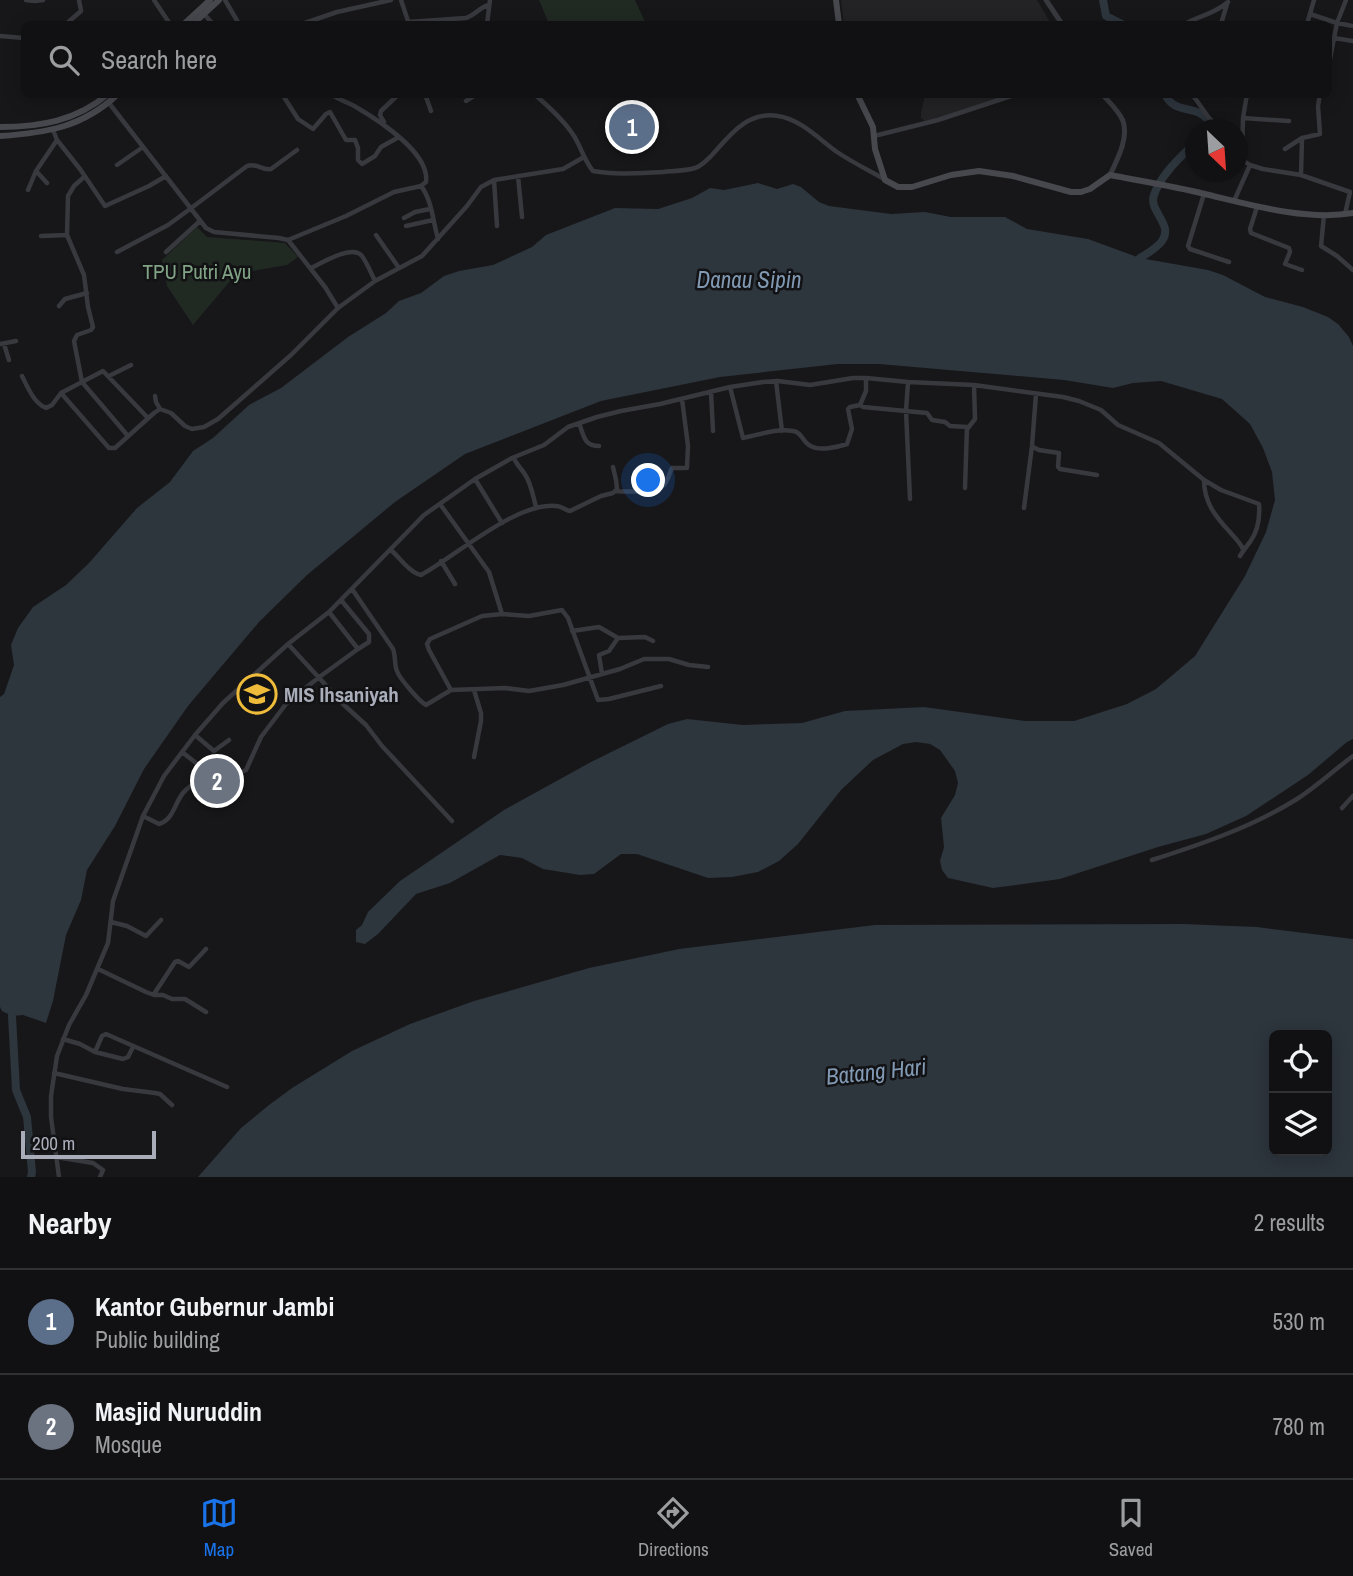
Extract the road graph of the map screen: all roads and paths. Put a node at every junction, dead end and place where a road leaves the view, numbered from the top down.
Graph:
1 (26, 0) edge
2 (43, 0) edge
3 (79, 0) edge
4 (154, 0) edge
5 (210, 0) edge
6 (222, 0) edge
7 (391, 0) edge
8 (401, 0) edge
9 (836, 0) edge
10 (1046, 0) edge
11 (1314, 0) edge
12 (1346, 0) edge
13 (1228, 1) edge
14 (489, 3) edge
15 (204, 14) junction
16 (1310, 14) junction
17 (69, 21) edge
18 (168, 21) edge
19 (187, 21) edge
20 (196, 21) edge
21 (210, 21) edge
22 (238, 21) edge
23 (311, 21) edge
24 (408, 21) edge
25 (432, 21) edge
26 (487, 21) edge
27 (839, 21) edge
28 (1060, 21) edge
29 (1191, 21) edge
30 (1222, 21) edge
31 (1308, 21) edge
32 (1331, 21) edge
33 (1332, 21) edge
34 (1337, 23) junction
35 (1353, 26) edge
36 (0, 36) edge
37 (21, 38) edge
38 (1334, 38) junction
39 (1353, 41) edge
40 (1332, 48) edge
41 (103, 98) edge
42 (114, 98) edge
43 (285, 98) edge
44 (338, 98) edge
45 (395, 98) edge
46 (426, 98) edge
47 (471, 98) edge
48 (538, 98) edge
49 (859, 98) edge
50 (1005, 98) edge
51 (1105, 98) edge
52 (1195, 98) edge
53 (1246, 98) edge
54 (1319, 98) edge
55 (466, 101) dead end
56 (109, 103) junction
57 (431, 111) dead end
58 (1243, 118) joint
59 (1210, 119) edge
60 (1289, 121) dead end
61 (386, 125) junction
62 (0, 127) edge
63 (53, 130) junction
64 (0, 136) edge
65 (874, 136) junction
66 (399, 138) junction
67 (1302, 138) junction
68 (57, 141) junction
69 (143, 147) junction
70 (1285, 149) dead end
71 (297, 150) dead end
72 (584, 158) junction
73 (117, 165) dead end
74 (1250, 165) joint
75 (36, 171) junction
76 (1110, 175) junction
77 (1301, 175) junction
78 (166, 176) junction
79 (518, 176) junction
80 (85, 177) junction
81 (494, 180) junction
82 (885, 180) junction
83 (47, 183) dead end
84 (421, 186) junction
85 (28, 190) dead end
86 (1203, 194) junction
87 (1234, 201) junction
88 (1257, 206) junction
89 (190, 209) junction
90 (430, 209) junction
91 (1353, 212) edge
92 (1345, 214) junction
93 (1324, 215) junction
94 (522, 217) dead end
95 (404, 218) dead end
96 (433, 220) junction
97 (200, 221) junction
98 (406, 226) dead end
99 (497, 226) dead end
100 (67, 235) junction
101 (41, 236) dead end
102 (376, 236) dead end
103 (438, 239) junction
104 (288, 240) junction
105 (117, 252) dead end
106 (166, 252) dead end
107 (1229, 262) dead end
108 (311, 268) junction
109 (399, 268) junction
110 (1302, 270) dead end
111 (1353, 270) edge
112 (375, 281) junction
113 (87, 293) junction
114 (59, 306) dead end
115 (338, 308) junction
116 (16, 341) dead end
117 (2, 344) edge
118 (9, 360) dead end
119 (131, 365) dead end
120 (22, 376) dead end
121 (108, 376) junction
122 (866, 378) junction
123 (776, 381) junction
124 (82, 382) junction
125 (908, 382) junction
126 (974, 385) junction
127 (730, 387) junction
128 (711, 392) junction
129 (61, 393) junction
130 (1036, 394) junction
131 (155, 396) dead end
132 (682, 399) junction
133 (860, 405) junction
134 (160, 409) junction
135 (906, 411) junction
136 (148, 418) junction
137 (579, 423) junction
138 (968, 428) junction
139 (713, 431) dead end
140 (782, 431) junction
141 (128, 436) junction
142 (599, 446) dead end
143 (1032, 446) junction
144 (514, 457) junction
145 (613, 467) dead end
146 (1097, 475) dead end
147 (475, 479) junction
148 (1204, 480) junction
149 (965, 488) dead end
150 (616, 491) junction
151 (910, 499) dead end
152 (440, 504) junction
153 (536, 507) junction
154 (1024, 508) dead end
155 (502, 523) junction
156 (470, 543) junction
157 (391, 550) junction
158 (1243, 550) junction
159 (1240, 556) dead end
160 (441, 561) junction
161 (455, 584) dead end
162 (352, 589) junction
163 (341, 600) junction
164 (329, 612) junction
165 (502, 614) junction
166 (572, 631) junction
167 (618, 638) junction
168 (653, 641) dead end
169 (288, 643) junction
170 (358, 649) junction
171 (708, 667) dead end
172 (602, 674) junction
173 (318, 678) junction
174 (589, 678) junction
175 (661, 686) dead end
176 (451, 690) junction
177 (474, 690) junction
178 (195, 735) junction
179 (229, 740) dead end
180 (182, 752) junction
181 (1353, 756) edge
182 (474, 757) dead end
183 (206, 773) junction
184 (1353, 796) edge
185 (1342, 808) dead end
186 (144, 816) junction
187 (452, 821) dead end
188 (1152, 860) dead end
189 (161, 920) dead end
190 (111, 922) junction
191 (206, 949) dead end
192 (98, 969) junction
193 (153, 995) junction
194 (206, 1012) dead end
195 (63, 1040) junction
196 (133, 1047) junction
197 (95, 1052) junction
198 (54, 1073) junction
199 (227, 1087) dead end
200 (173, 1105) dead end
201 (56, 1157) junction
202 (59, 1177) edge
203 (100, 1177) edge

1 - 2 street
3 - 17 street
4 - 18 street
5 - 19 main road
6 - 15 main road
6 - 22 street
7 - 23 street
8 - 24 street
9 - 27 main road
10 - 28 street
11 - 16 street
12 - 34 street
13 - 29 street
13 - 30 street
14 - 25 street
14 - 26 street
15 - 20 main road
15 - 21 street
16 - 31 street
16 - 32 street
33 - 34 street
34 - 35 street
34 - 38 street
36 - 37 street
38 - 39 street
38 - 40 street
41 - 62 main road
42 - 56 main road
43 - 66 street
44 - 61 street
45 - 61 street
46 - 57 street
47 - 55 street
48 - 72 street
49 - 65 main road
50 - 65 street
51 - 76 street
52 - 59 street
53 - 58 street
54 - 67 street
56 - 63 main road
56 - 69 street
58 - 60 street
61 - 66 street
63 - 64 main road
63 - 68 street
65 - 82 main road
66 - 84 street
67 - 70 street
67 - 77 street
68 - 75 street
68 - 80 street
69 - 73 street
69 - 78 street
71 - 89 street
72 - 79 street
72 - 82 street
74 - 77 street
74 - 87 street
75 - 83 street
75 - 85 street
76 - 82 main road
76 - 86 main road
77 - 92 street
78 - 80 street
78 - 89 street
79 - 81 street
79 - 94 street
80 - 100 street
81 - 99 street
81 - 103 street
84 - 90 street
84 - 104 street
86 - 87 main road
86 - 107 street
87 - 88 main road
88 - 93 main road
88 - 110 street
89 - 97 street
89 - 105 street
90 - 95 street
90 - 96 street
91 - 92 main road
92 - 93 main road
93 - 111 street
96 - 98 street
96 - 103 street
97 - 104 street
97 - 106 street
100 - 101 street
100 - 113 street
102 - 109 street
103 - 109 street
104 - 108 street
108 - 112 street
108 - 115 street
109 - 112 street
112 - 115 street
113 - 114 street
113 - 124 street
115 - 134 street
116 - 117 street
117 - 118 street
119 - 121 street
120 - 129 street
121 - 124 street
121 - 136 street
122 - 123 street
122 - 125 street
122 - 133 street
123 - 127 street
123 - 140 street
124 - 129 street
124 - 141 street
125 - 126 street
125 - 135 street
126 - 130 street
126 - 138 street
127 - 128 street
127 - 140 street
128 - 132 street
128 - 139 street
129 - 141 street
130 - 143 street
130 - 148 street
131 - 134 street
132 - 137 street
132 - 150 street
133 - 135 street
133 - 140 street
134 - 136 street
135 - 138 street
135 - 151 street
136 - 141 street
137 - 142 street
137 - 144 street
138 - 149 street
143 - 146 street
143 - 154 street
144 - 147 street
144 - 153 street
145 - 150 street
147 - 152 street
147 - 155 street
148 - 158 street
148 - 158 street
150 - 153 street
152 - 156 street
152 - 157 street
153 - 155 street
155 - 156 street
156 - 160 street
156 - 165 street
157 - 160 street
157 - 162 street
158 - 159 street
160 - 161 street
162 - 163 street
162 - 176 street
163 - 164 street
163 - 170 street
164 - 169 street
164 - 170 street
165 - 166 street
165 - 176 street
166 - 167 street
166 - 174 street
167 - 168 street
167 - 172 street
169 - 173 street
169 - 178 street
170 - 173 street
171 - 172 street
172 - 174 street
173 - 183 street
173 - 187 street
174 - 175 street
174 - 177 street
176 - 177 street
177 - 182 street
178 - 179 street
178 - 180 street
180 - 183 street
180 - 186 street
181 - 188 street
183 - 186 street
184 - 185 street
186 - 190 street
189 - 190 street
190 - 192 street
191 - 193 street
192 - 193 street
192 - 195 street
193 - 194 street
195 - 197 street
195 - 198 street
196 - 197 street
196 - 197 street
196 - 199 street
198 - 200 street
198 - 201 street
201 - 202 street
201 - 203 street

